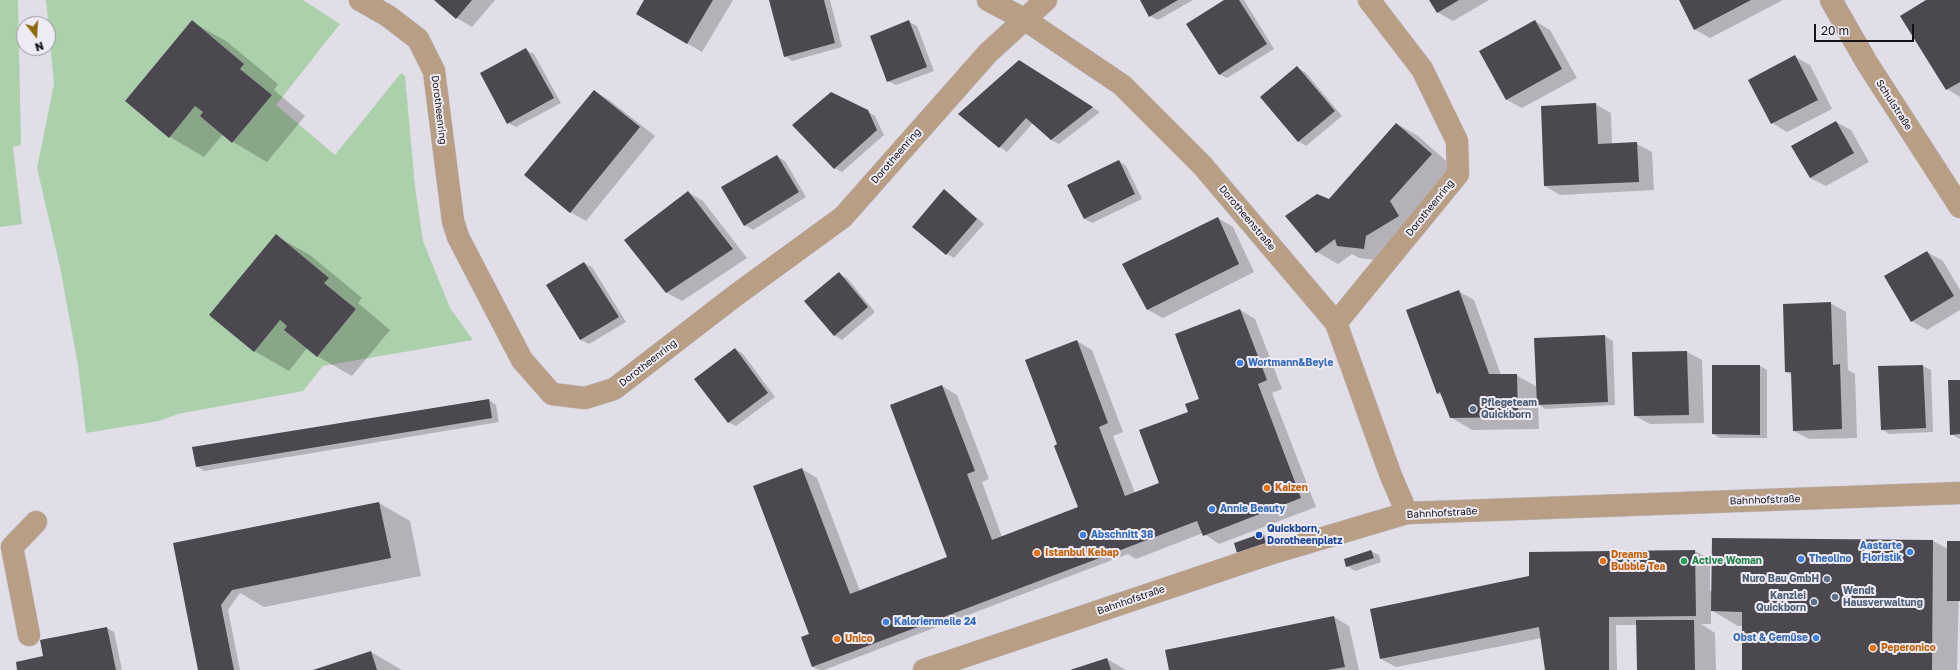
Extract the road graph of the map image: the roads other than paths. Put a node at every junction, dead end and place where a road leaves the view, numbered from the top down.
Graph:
1 (360, 0) edge
2 (988, 0) edge
3 (1046, 0) edge
4 (1369, 0) edge
5 (1837, 2) edge
6 (1024, 19) junction
7 (1960, 207) edge
8 (1336, 323) junction
9 (1960, 493) edge
10 (1407, 513) junction
11 (36, 522) dead end
12 (29, 635) dead end
13 (924, 670) edge

1 - 6 street, Dorotheenring
2 - 6 street, Dorotheenstraße
3 - 6 street, Dorotheenring
4 - 8 street, Dorotheenring
5 - 7 street, Schulstraße
6 - 8 street, Dorotheenstraße
8 - 10 street, Dorotheenstraße
9 - 10 street, Bahnhofstraße
10 - 13 street, Bahnhofstraße
11 - 12 street

